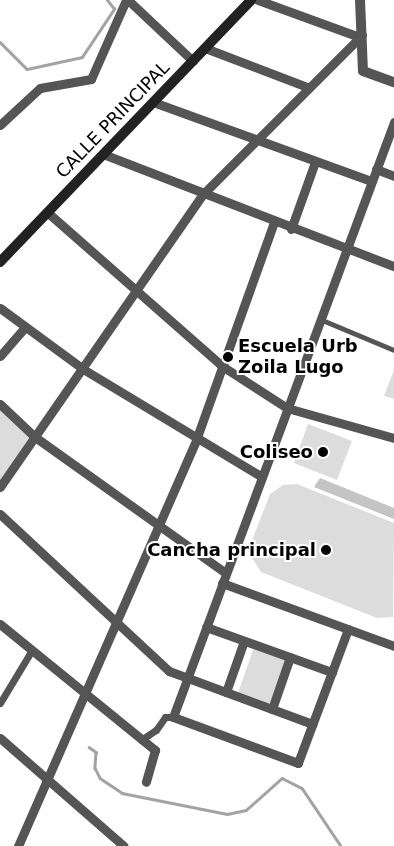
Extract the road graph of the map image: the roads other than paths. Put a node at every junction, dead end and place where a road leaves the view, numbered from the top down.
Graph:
1 (251, 0) edge
2 (258, 0) edge
3 (360, 0) edge
4 (131, 1) edge
5 (359, 36) junction
6 (205, 48) junction
7 (193, 60) junction
8 (394, 82) edge
9 (307, 87) junction
10 (153, 102) junction
11 (394, 122) edge
12 (0, 125) edge
13 (254, 140) junction
14 (103, 154) junction
15 (316, 162) junction
16 (376, 169) junction
17 (394, 176) edge
18 (370, 181) junction
19 (203, 194) junction
20 (47, 212) junction
21 (274, 222) junction
22 (291, 229) junction
23 (346, 250) junction
24 (0, 262) edge
25 (394, 266) edge
26 (134, 291) junction
27 (0, 308) edge
28 (320, 319) junction
29 (25, 327) junction
30 (394, 350) edge
31 (0, 356) edge
32 (222, 366) junction
33 (83, 369) junction
34 (0, 404) edge
35 (287, 408) junction
36 (35, 436) junction
37 (394, 437) edge
38 (196, 440) junction
39 (262, 477) junction
40 (0, 487) edge
41 (0, 514) edge
42 (157, 528) junction
43 (226, 573) junction
44 (222, 584) junction
45 (116, 621) junction
46 (206, 627) junction
47 (2, 629) edge
48 (348, 630) junction
49 (244, 640) junction
50 (394, 646) edge
51 (32, 650) junction
52 (290, 657) junction
53 (332, 672) junction
54 (187, 678) junction
55 (226, 692) junction
56 (84, 696) junction
57 (0, 703) edge
58 (272, 709) junction
59 (173, 717) junction
60 (312, 724) junction
61 (0, 738) edge
62 (141, 740) junction
63 (46, 780) junction
64 (146, 782) dead end
65 (18, 846) edge
66 (124, 846) edge

1 - 6 main road, CALLE PRINCIPAL
2 - 5 street
3 - 5 street
4 - 7 street
4 - 12 street
5 - 8 street
5 - 9 street
6 - 7 main road, CALLE PRINCIPAL
6 - 9 street
7 - 10 main road, CALLE PRINCIPAL
9 - 13 street
10 - 13 street
10 - 14 main road, CALLE PRINCIPAL
11 - 16 street
13 - 15 street
13 - 19 street
14 - 19 street
14 - 20 main road, CALLE PRINCIPAL
15 - 18 street
15 - 22 street
16 - 17 street
16 - 18 street
18 - 23 street
19 - 21 street
19 - 26 street
20 - 24 main road, CALLE PRINCIPAL
20 - 26 street
21 - 22 street
21 - 32 street
22 - 23 street
23 - 25 street
23 - 28 street
26 - 32 street
26 - 33 street
27 - 29 street
28 - 30 lane
28 - 35 street
29 - 31 street
29 - 33 street
32 - 35 street
32 - 38 street
33 - 36 street
33 - 38 street
34 - 36 street
35 - 37 street
35 - 39 street
36 - 40 street
36 - 42 street
38 - 39 street
38 - 42 street
39 - 43 street
41 - 45 street
42 - 43 street
42 - 45 street
43 - 44 street
44 - 46 street
44 - 48 street
45 - 54 street
45 - 56 street
46 - 49 street
46 - 54 street
47 - 51 street
48 - 50 street
48 - 53 street
49 - 52 street
49 - 55 street
51 - 56 street
51 - 57 street
52 - 53 street
52 - 58 street
53 - 60 street
54 - 55 street
54 - 59 street
55 - 58 street
56 - 62 street
56 - 63 street
58 - 60 street
59 - 60 street
59 - 62 street
61 - 63 street
62 - 64 street
63 - 65 street
63 - 66 street

